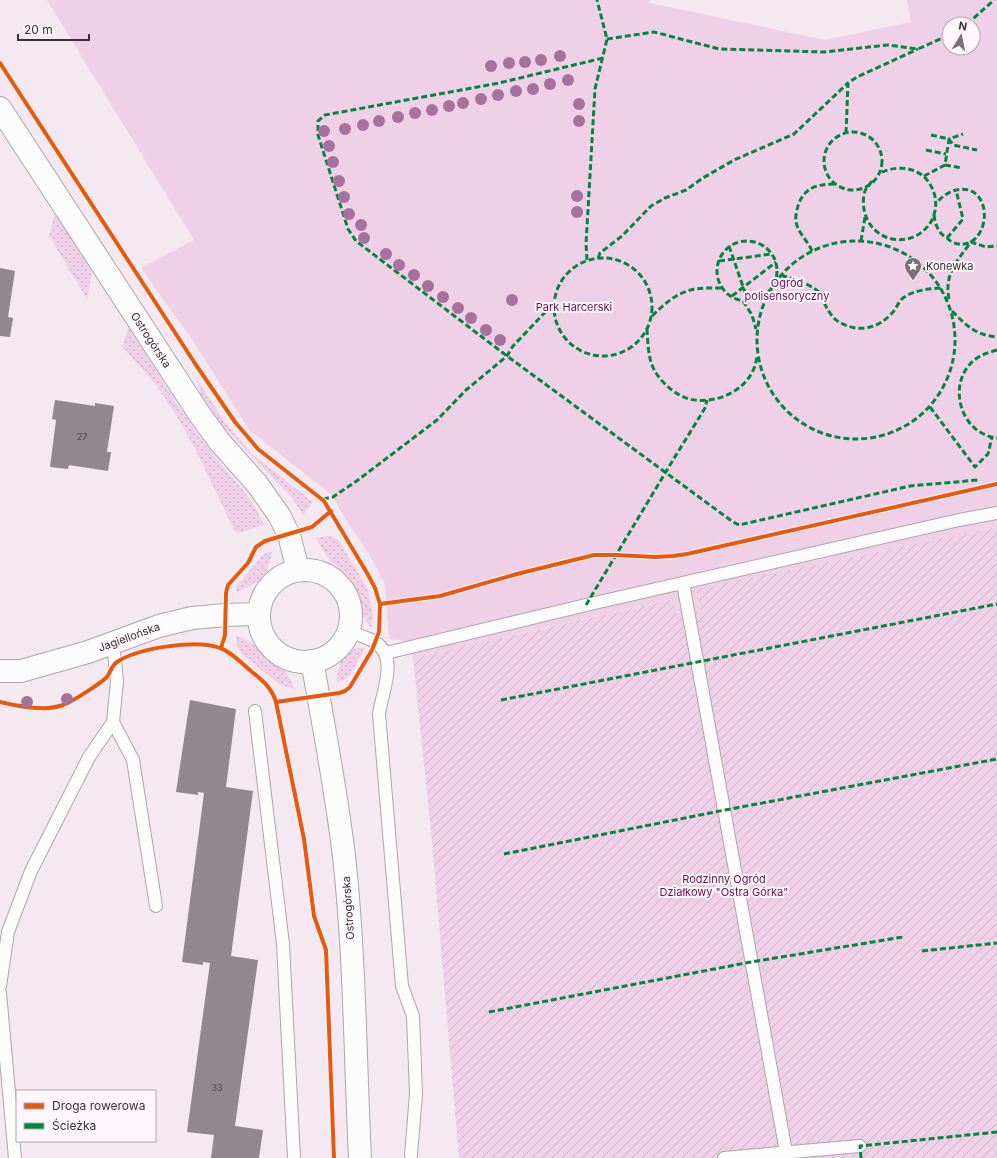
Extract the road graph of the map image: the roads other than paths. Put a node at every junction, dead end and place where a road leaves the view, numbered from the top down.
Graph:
1 (0, 108) edge
2 (997, 513) edge
3 (298, 570) junction
4 (683, 583) junction
5 (259, 614) junction
6 (349, 631) junction
7 (113, 643) junction
8 (386, 653) junction
9 (312, 661) junction
10 (0, 671) edge
11 (255, 710) dead end
12 (113, 722) junction
13 (156, 906) dead end
14 (0, 986) edge
15 (0, 993) edge
16 (860, 1146) dead end
17 (786, 1152) junction
18 (411, 1155) dead end
19 (15, 1158) edge
20 (294, 1158) edge
21 (360, 1158) edge
22 (724, 1158) edge

1 - 3 street, Ostrogórska
2 - 4 lane
3 - 5 street
3 - 6 street
4 - 8 lane
4 - 17 lane
5 - 7 street, Jagiellońska
5 - 9 street
6 - 8 lane
6 - 9 street
7 - 10 street, Jagiellońska
7 - 12 lane
8 - 18 lane
9 - 21 street, Ostrogórska
11 - 20 lane
12 - 13 lane
12 - 14 lane
15 - 19 lane
16 - 17 lane
17 - 22 lane

